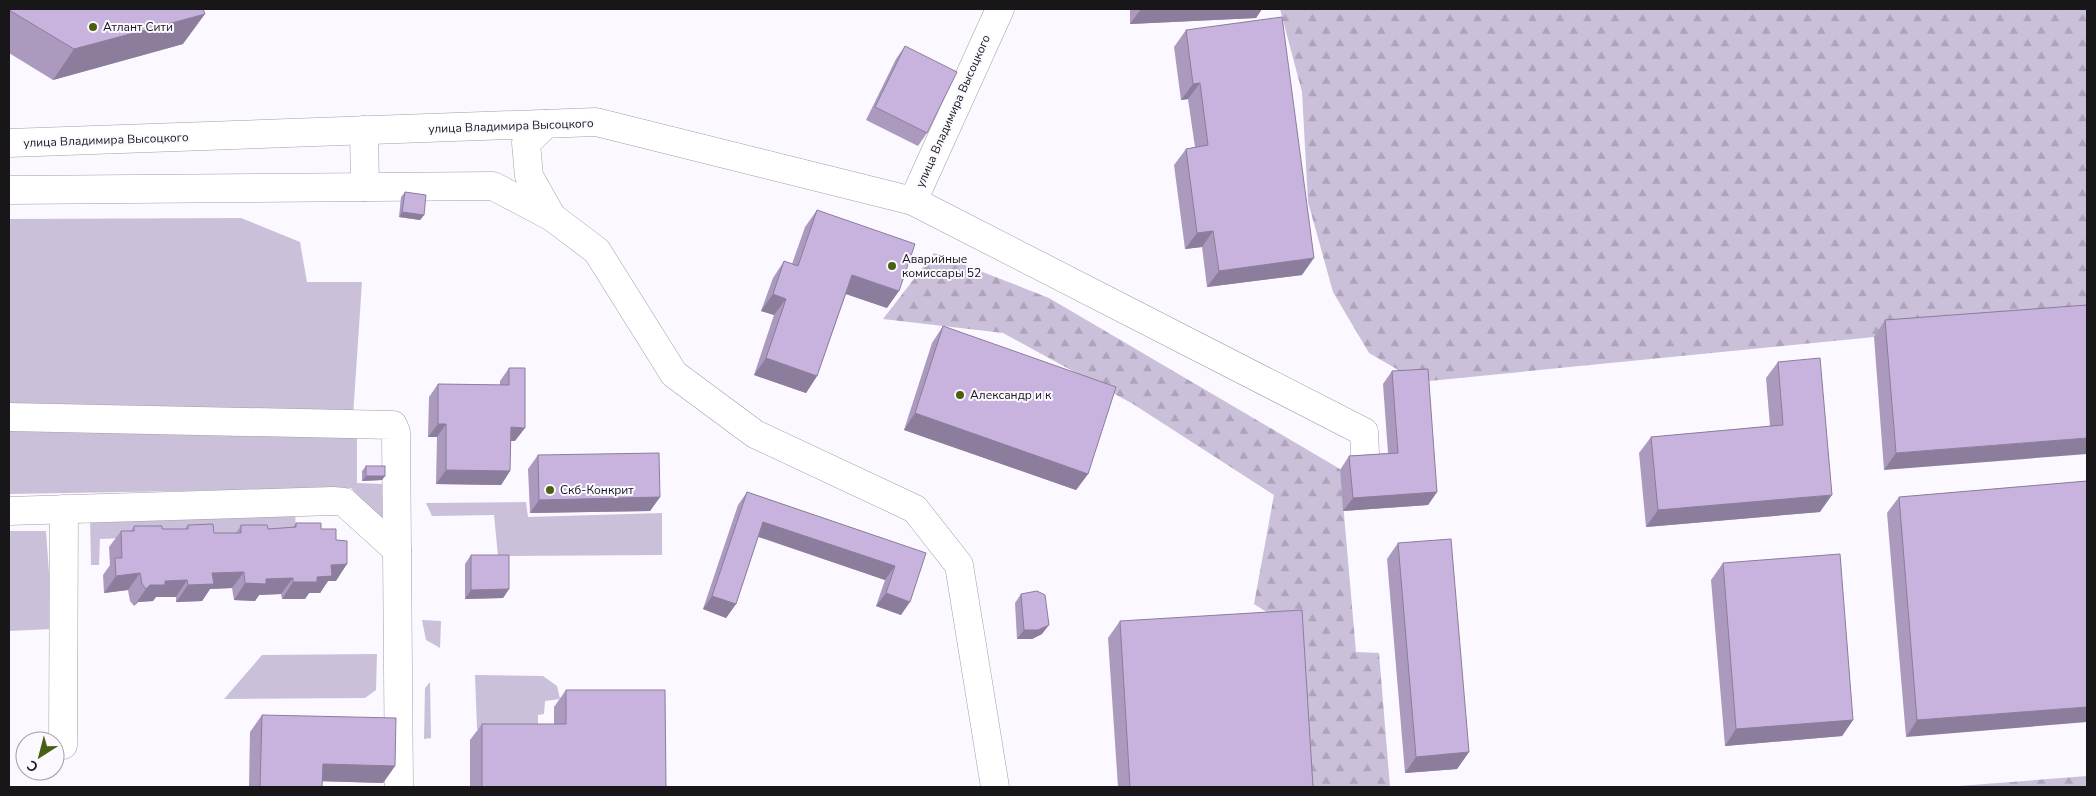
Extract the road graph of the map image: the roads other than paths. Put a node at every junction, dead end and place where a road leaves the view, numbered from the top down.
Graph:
1 (1000, 9) edge
2 (546, 124) junction
3 (364, 130) junction
4 (9, 143) edge
5 (365, 187) junction
6 (9, 190) edge
7 (913, 201) junction
8 (552, 217) junction
9 (9, 416) edge
10 (1366, 453) edge
11 (64, 509) junction
12 (9, 511) edge
13 (397, 550) junction
14 (63, 731) edge
15 (399, 787) edge
16 (995, 787) edge

1 - 7 street, улица Владимира Высоцкого
2 - 3 street, улица Владимира Высоцкого
2 - 7 street, улица Владимира Высоцкого
2 - 8 street
3 - 4 street, улица Владимира Высоцкого
3 - 5 street
5 - 6 street
5 - 8 street
7 - 10 street
8 - 16 street
9 - 13 street
11 - 12 street
11 - 13 street
11 - 14 street
13 - 15 street

